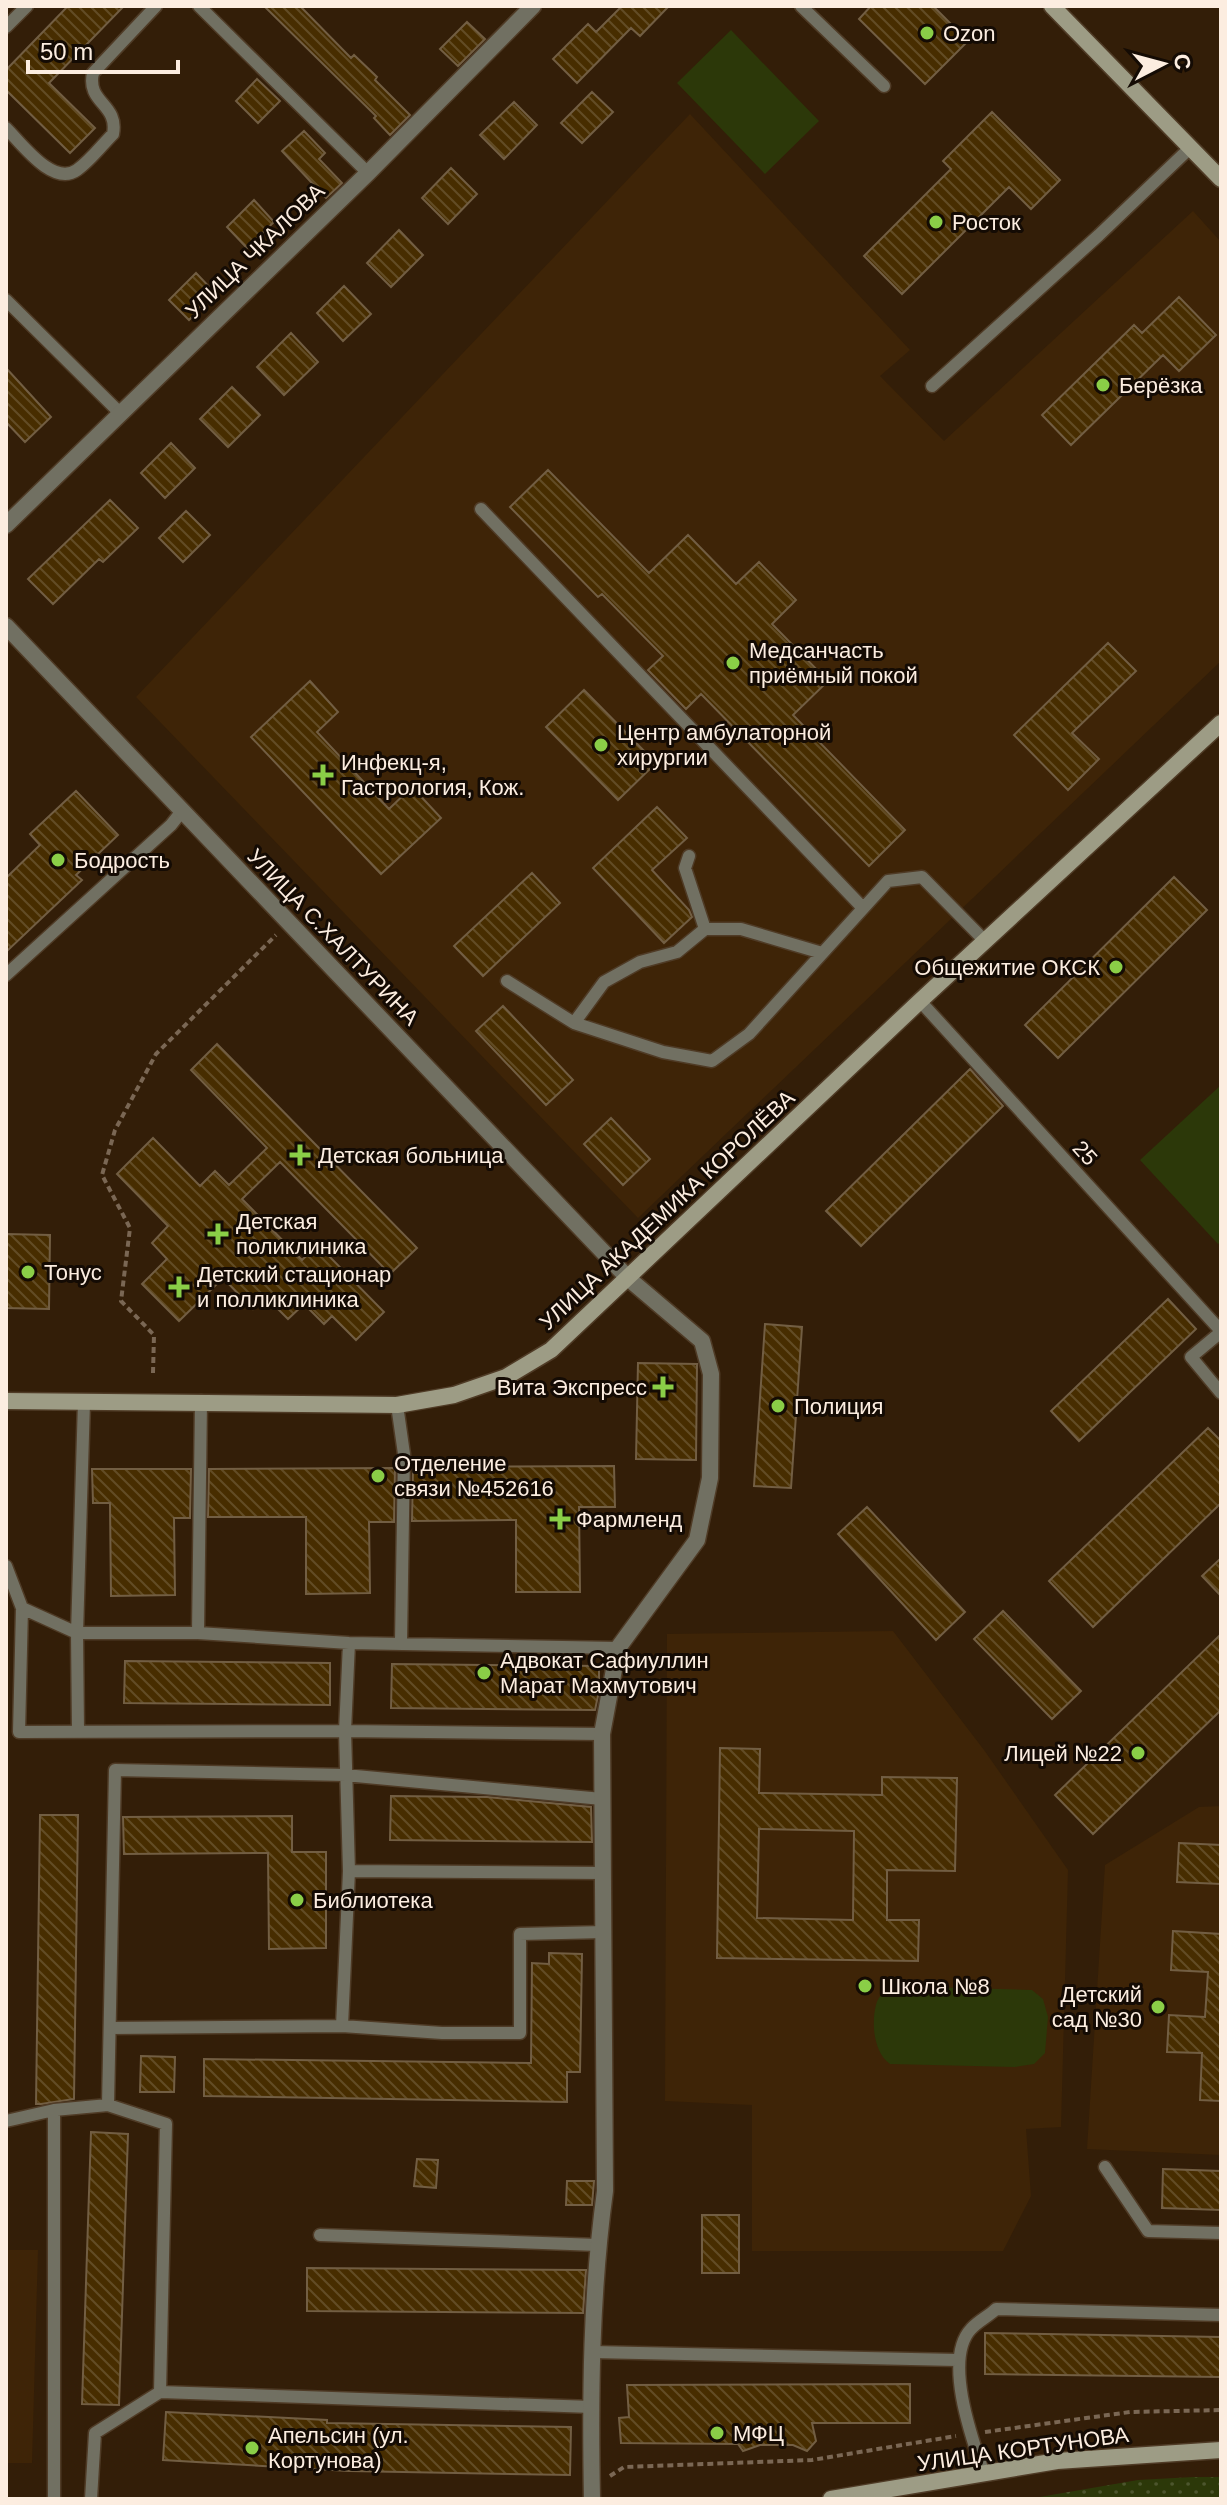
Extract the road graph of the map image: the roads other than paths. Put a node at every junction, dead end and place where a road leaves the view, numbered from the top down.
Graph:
1 (27, 6) edge
2 (156, 6) edge
3 (199, 6) edge
4 (533, 6) edge
5 (801, 6) edge
6 (1052, 6) edge
7 (6, 27) edge
8 (884, 86) dead end
9 (6, 128) edge
10 (1191, 147) junction
11 (368, 173) junction
12 (1221, 179) edge
13 (6, 300) edge
14 (932, 386) dead end
15 (120, 413) junction
16 (481, 509) dead end
17 (6, 525) edge
18 (6, 626) edge
19 (1221, 723) edge
20 (182, 811) junction
21 (689, 856) dead end
22 (863, 908) junction
23 (705, 929) junction
24 (985, 941) junction
25 (822, 953) junction
26 (6, 975) edge
27 (507, 981) dead end
28 (920, 1001) junction
29 (574, 1023) junction
30 (629, 1279) junction
31 (1221, 1332) edge
32 (1221, 1393) edge
33 (6, 1401) edge
34 (201, 1401) junction
35 (84, 1402) junction
36 (397, 1405) junction
37 (6, 1566) edge
38 (22, 1608) junction
39 (77, 1633) junction
40 (198, 1633) junction
41 (401, 1642) junction
42 (349, 1643) junction
43 (618, 1648) junction
44 (78, 1730) junction
45 (345, 1731) junction
46 (602, 1734) junction
47 (345, 1775) junction
48 (602, 1799) junction
49 (349, 1871) junction
50 (603, 1873) junction
51 (604, 1932) junction
52 (342, 2026) junction
53 (110, 2028) junction
54 (108, 2105) junction
55 (54, 2110) junction
56 (6, 2121) edge
57 (1105, 2167) dead end
58 (1221, 2233) edge
59 (320, 2235) dead end
60 (598, 2245) junction
61 (1221, 2315) edge
62 (593, 2352) junction
63 (957, 2360) junction
64 (160, 2392) junction
65 (592, 2407) junction
66 (1221, 2450) edge
67 (984, 2474) junction
68 (592, 2495) edge
69 (54, 2499) edge
70 (91, 2499) edge
71 (831, 2499) edge

1 - 7 lane
2 - 9 lane
3 - 11 lane
4 - 11 street, УЛИЦА ЧКАЛОВА
5 - 8 lane
6 - 10 street
10 - 12 street
10 - 14 lane
11 - 15 street, УЛИЦА ЧКАЛОВА
13 - 15 lane
15 - 17 street, УЛИЦА ЧКАЛОВА
16 - 22 lane
18 - 20 street, УЛИЦА С.ХАЛТУРИНА
19 - 24 street, УЛИЦА АКАДЕМИКА КОРОЛЁВА
20 - 26 lane
20 - 30 street, УЛИЦА С.ХАЛТУРИНА
21 - 23 lane
22 - 24 lane
22 - 25 lane
23 - 25 lane
23 - 29 lane
24 - 28 street, УЛИЦА АКАДЕМИКА КОРОЛЁВА
25 - 29 lane
27 - 29 lane
28 - 30 street, УЛИЦА АКАДЕМИКА КОРОЛЁВА
28 - 31 lane, 25
30 - 36 street, УЛИЦА АКАДЕМИКА КОРОЛЁВА
30 - 43 street, УЛИЦА С.ХАЛТУРИНА
31 - 32 lane, 25
33 - 35 street, УЛИЦА АКАДЕМИКА КОРОЛЁВА
34 - 35 street, УЛИЦА АКАДЕМИКА КОРОЛЁВА
34 - 36 street, УЛИЦА АКАДЕМИКА КОРОЛЁВА
34 - 40 lane
35 - 39 lane
36 - 41 lane
37 - 38 lane
38 - 39 lane
38 - 44 lane
39 - 40 lane
39 - 44 lane
40 - 42 lane
41 - 42 lane
41 - 43 lane
42 - 45 lane
43 - 46 street
44 - 45 lane
45 - 46 lane
45 - 47 lane
46 - 48 street
47 - 48 lane
47 - 49 lane
47 - 53 lane
48 - 50 street
49 - 50 lane
49 - 52 lane
50 - 51 street
51 - 52 lane
51 - 60 street
52 - 53 lane
53 - 54 lane
54 - 55 lane
54 - 64 lane
55 - 56 lane
55 - 69 lane
57 - 58 lane
59 - 60 lane
60 - 62 street
61 - 63 lane
62 - 63 lane
62 - 65 street
63 - 67 lane
64 - 65 lane
64 - 70 lane
65 - 68 street
66 - 67 street, УЛИЦА КОРТУНОВА
67 - 71 street, УЛИЦА КОРТУНОВА

